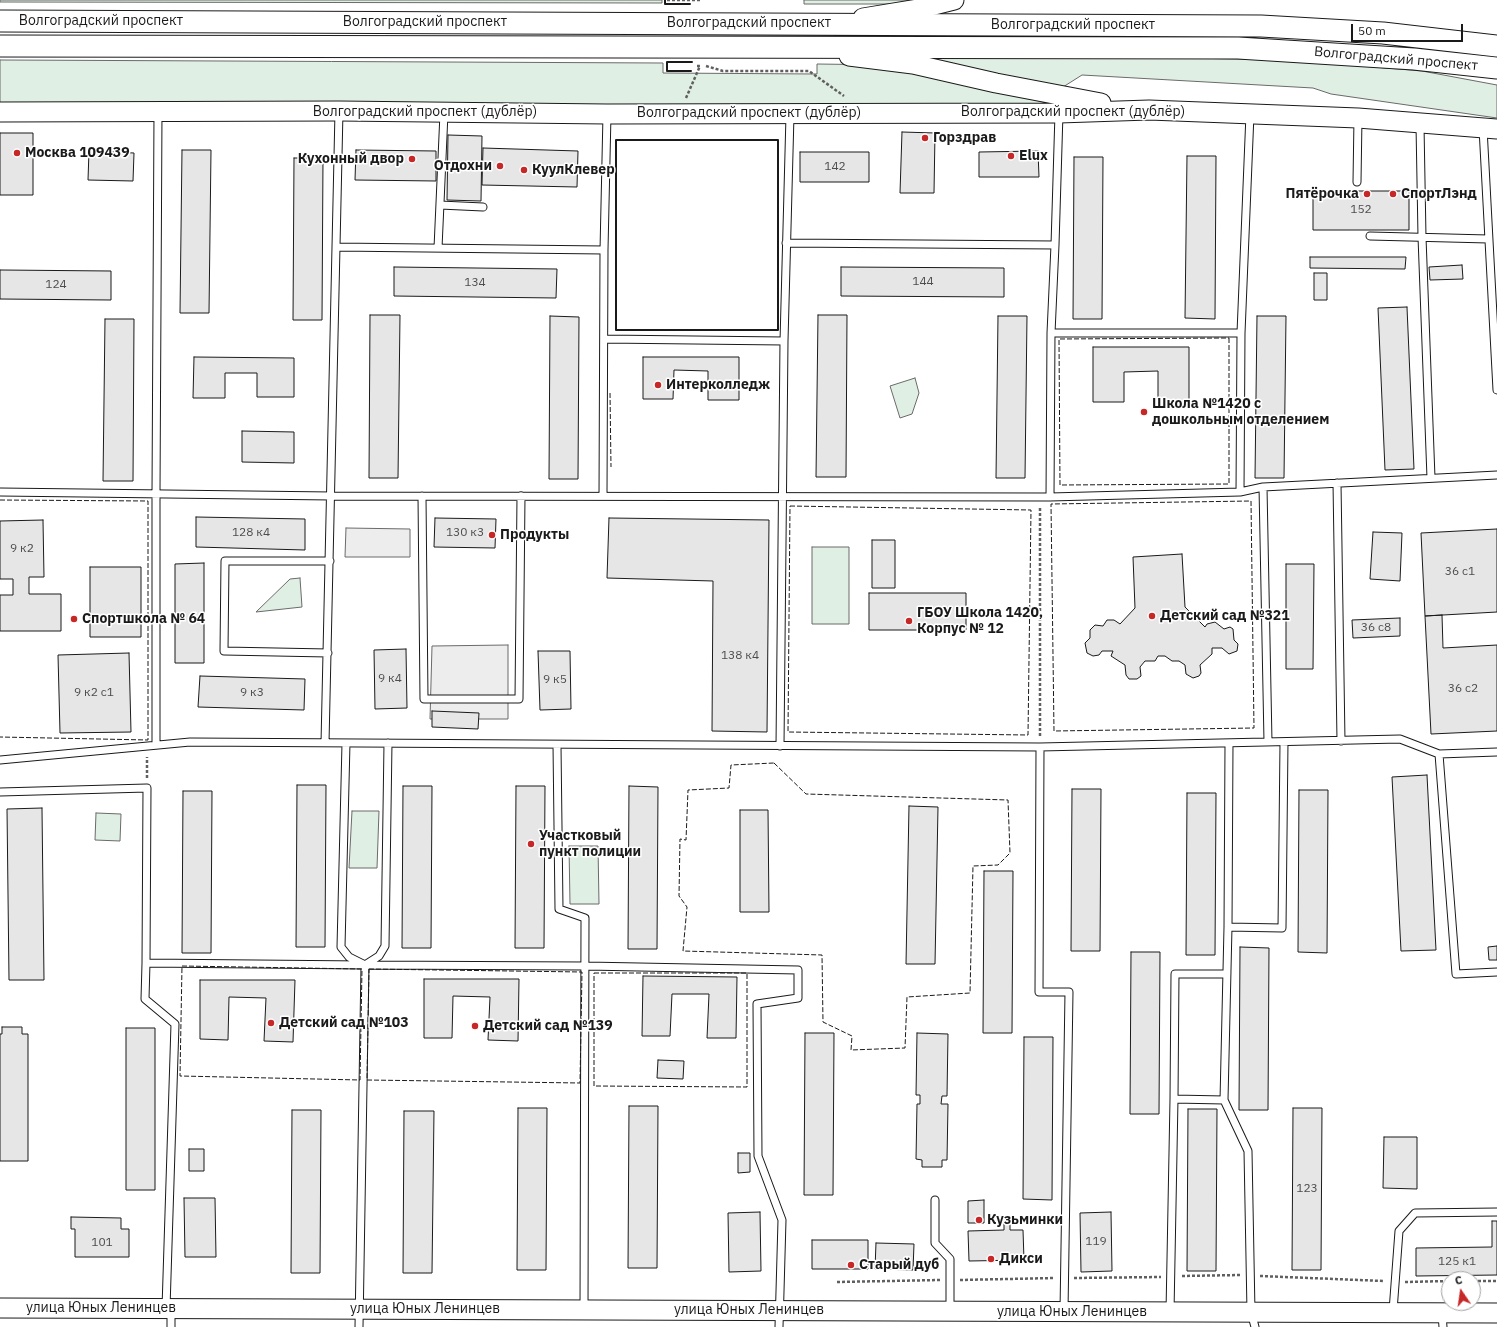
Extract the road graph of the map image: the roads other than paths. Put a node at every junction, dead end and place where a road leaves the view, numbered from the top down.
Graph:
1 (954, 0) edge
2 (0, 21) edge
3 (809, 23) junction
4 (0, 46) edge
5 (1497, 46) edge
6 (760, 47) junction
7 (1497, 68) edge
8 (1149, 110) junction
9 (339, 111) junction
10 (0, 112) edge
11 (158, 112) junction
12 (444, 113) junction
13 (790, 113) junction
14 (1058, 113) junction
15 (1250, 113) junction
16 (606, 114) junction
17 (1358, 118) junction
18 (1420, 122) junction
19 (1490, 129) edge
20 (1357, 182) dead end
21 (440, 205) junction
22 (483, 207) dead end
23 (1370, 236) dead end
24 (1422, 237) junction
25 (1488, 239) junction
26 (786, 243) junction
27 (1055, 245) junction
28 (336, 247) junction
29 (438, 248) junction
30 (604, 250) junction
31 (1051, 333) junction
32 (1241, 333) junction
33 (604, 339) junction
34 (784, 342) junction
35 (1497, 390) edge
36 (1497, 475) edge
37 (1431, 478) junction
38 (1337, 483) junction
39 (1263, 487) junction
40 (0, 492) edge
41 (156, 492) junction
42 (1240, 492) junction
43 (332, 496) junction
44 (422, 496) junction
45 (521, 496) junction
46 (603, 496) junction
47 (782, 496) junction
48 (1050, 497) junction
49 (330, 561) junction
50 (328, 653) junction
51 (1341, 741) junction
52 (1268, 742) junction
53 (1284, 742) junction
54 (325, 743) junction
55 (346, 743) junction
56 (388, 743) junction
57 (1229, 743) junction
58 (156, 745) junction
59 (557, 745) junction
60 (780, 746) junction
61 (1040, 747) junction
62 (1497, 752) edge
63 (1439, 754) junction
64 (0, 760) edge
65 (0, 792) edge
66 (1228, 927) junction
67 (146, 963) junction
68 (365, 966) junction
69 (586, 966) junction
70 (1497, 972) edge
71 (1227, 974) junction
72 (1174, 1099) junction
73 (1224, 1100) junction
74 (935, 1200) dead end
75 (1497, 1212) edge
76 (0, 1308) edge
77 (168, 1308) junction
78 (360, 1308) junction
79 (584, 1309) junction
80 (950, 1312) junction
81 (1064, 1312) junction
82 (1170, 1312) junction
83 (1393, 1313) junction
84 (1497, 1313) edge
85 (779, 1319) edge
86 (1253, 1319) edge
87 (1442, 1320) edge
88 (171, 1327) edge
89 (360, 1327) edge

1 - 3 main road
2 - 3 main road, Волгоградский проспект
3 - 5 main road, Волгоградский проспект
4 - 6 main road, Волгоградский проспект
6 - 7 main road, Волгоградский проспект
6 - 8 main road
8 - 14 main road, Волгоградский проспект (дублёр)
8 - 15 main road, Волгоградский проспект (дублёр)
9 - 11 main road, Волгоградский проспект (дублёр)
9 - 12 main road, Волгоградский проспект (дублёр)
9 - 28 lane
10 - 11 main road, Волгоградский проспект (дублёр)
11 - 41 lane
12 - 16 main road, Волгоградский проспект (дублёр)
12 - 21 lane
13 - 14 main road, Волгоградский проспект (дублёр)
13 - 16 main road, Волгоградский проспект (дублёр)
13 - 26 lane
14 - 27 lane
15 - 17 main road, Волгоградский проспект (дублёр)
15 - 32 lane
16 - 30 lane
17 - 18 main road, Волгоградский проспект (дублёр)
17 - 20 lane
18 - 19 main road, Волгоградский проспект (дублёр)
18 - 24 lane
19 - 25 lane
21 - 22 lane
21 - 29 lane
23 - 24 lane
24 - 25 lane
24 - 37 lane
25 - 35 lane
26 - 27 lane
26 - 34 lane
27 - 31 lane
28 - 29 lane
28 - 43 lane
29 - 30 lane
30 - 33 lane
31 - 32 lane
31 - 48 lane
32 - 42 lane
33 - 34 lane
33 - 46 lane
34 - 47 lane
36 - 37 lane
37 - 38 lane
38 - 39 lane
38 - 51 lane
39 - 42 lane
39 - 52 lane
40 - 41 lane
41 - 43 lane
41 - 58 lane
42 - 48 lane
43 - 44 lane
43 - 49 lane
44 - 45 lane
44 - 45 lane
45 - 46 lane
46 - 47 lane
47 - 48 lane
47 - 60 lane
49 - 50 lane
49 - 50 lane
50 - 54 lane
51 - 53 lane
51 - 63 lane
52 - 53 lane
52 - 57 lane
53 - 66 lane
54 - 55 lane
54 - 58 lane
55 - 56 lane
55 - 68 lane
56 - 59 lane
56 - 68 lane
57 - 61 lane
57 - 66 lane
58 - 64 lane
59 - 60 lane
59 - 69 lane
60 - 61 lane
61 - 81 lane
62 - 63 lane
63 - 70 lane
65 - 67 lane
66 - 71 lane
67 - 68 lane
67 - 77 lane
68 - 69 lane
68 - 78 lane
69 - 79 lane
69 - 85 lane
71 - 72 lane
71 - 73 lane
72 - 73 lane
72 - 82 lane
73 - 86 lane
74 - 80 lane
75 - 83 lane
76 - 77 main road, улица Юных Ленинцев
77 - 78 main road, улица Юных Ленинцев
77 - 88 lane
78 - 79 main road, улица Юных Ленинцев
78 - 89 lane
79 - 85 main road, улица Юных Ленинцев
80 - 81 main road, улица Юных Ленинцев
80 - 85 main road, улица Юных Ленинцев
81 - 82 main road, улица Юных Ленинцев
82 - 86 main road, улица Юных Ленинцев
83 - 86 main road, улица Юных Ленинцев
83 - 87 main road, улица Юных Ленинцев
84 - 87 main road, улица Юных Ленинцев

